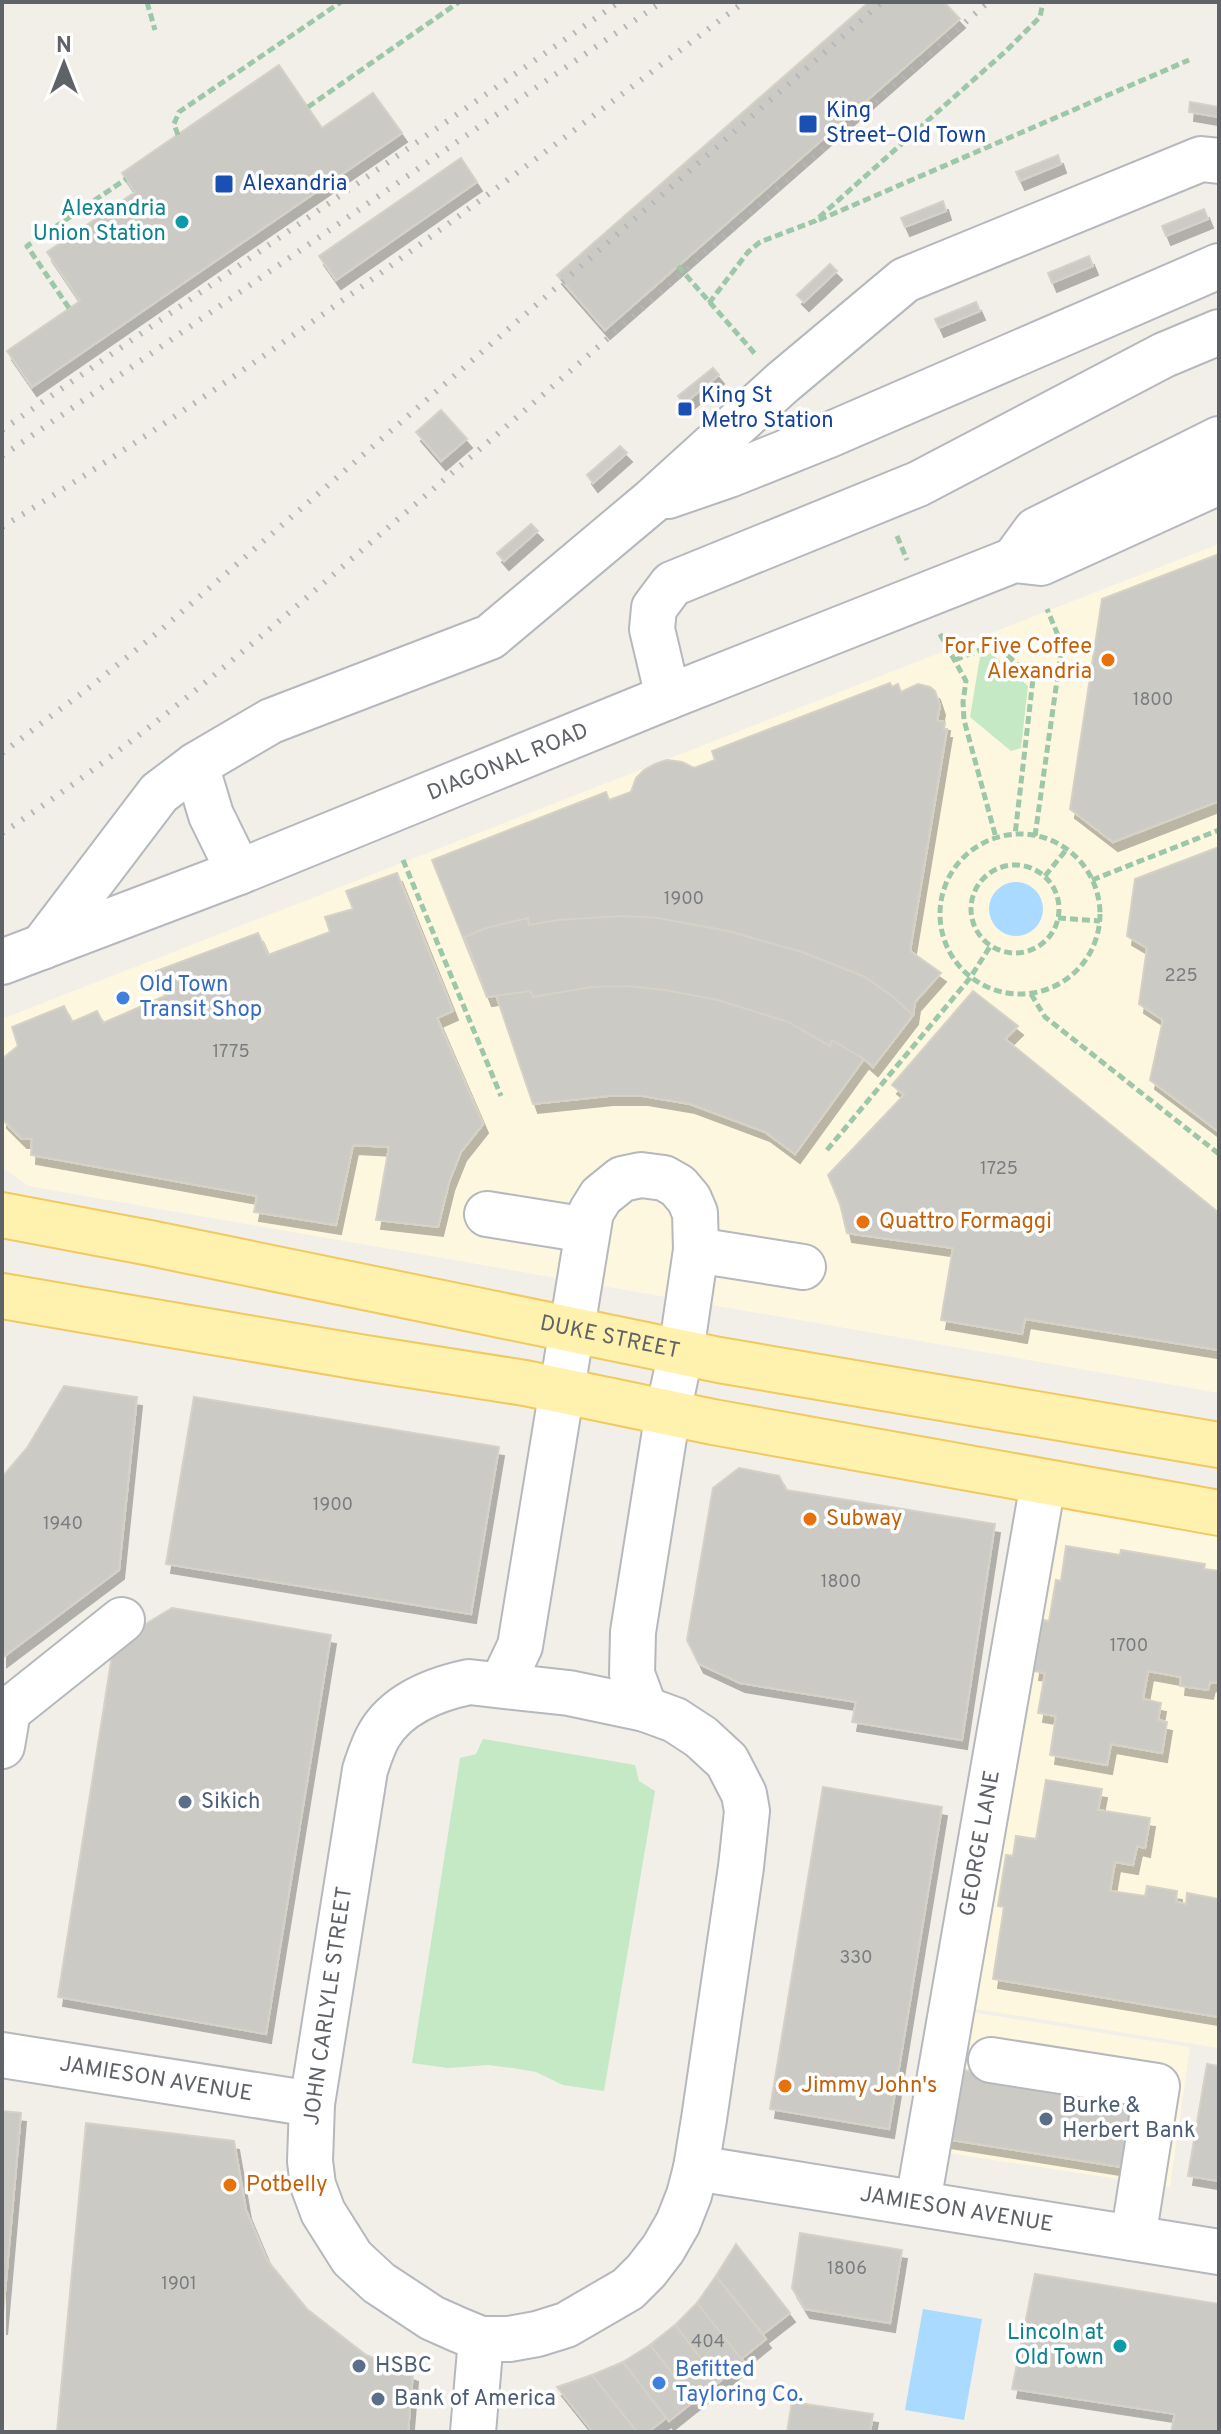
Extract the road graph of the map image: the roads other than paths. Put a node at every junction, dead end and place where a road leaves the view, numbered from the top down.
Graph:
1 (1219, 161) edge
2 (1219, 266) edge
3 (1219, 332) edge
4 (1219, 439) edge
5 (1219, 482) edge
6 (652, 501) junction
7 (1014, 560) junction
8 (668, 697) junction
9 (196, 765) junction
10 (239, 872) junction
11 (42, 947) junction
12 (2, 962) edge
13 (487, 1214) dead end
14 (2, 1215) edge
15 (587, 1230) junction
16 (696, 1250) junction
17 (803, 1267) dead end
18 (2, 1296) edge
19 (572, 1330) junction
20 (681, 1352) junction
21 (562, 1390) junction
22 (668, 1412) junction
23 (1219, 1445) edge
24 (1043, 1483) junction
25 (1219, 1513) edge
26 (122, 1620) dead end
27 (502, 1684) junction
28 (645, 1709) junction
29 (2, 1746) edge
30 (2, 2055) edge
31 (991, 2060) dead end
32 (312, 2104) junction
33 (696, 2168) junction
34 (918, 2202) junction
35 (1133, 2238) junction
36 (1219, 2252) edge
37 (481, 2339) junction
38 (473, 2432) edge

1 - 6 street
2 - 6 street
3 - 8 street
4 - 7 street
5 - 7 street, DIAGONAL ROAD
6 - 9 street
7 - 8 street, DIAGONAL ROAD
8 - 10 street, DIAGONAL ROAD
9 - 10 street
9 - 11 street
10 - 11 street, DIAGONAL ROAD
11 - 12 street, DIAGONAL ROAD
13 - 15 street
14 - 19 main road, DUKE STREET
15 - 16 street
15 - 19 street
16 - 17 street
16 - 20 street
18 - 21 main road
19 - 20 main road, DUKE STREET
19 - 21 street
20 - 22 street
20 - 23 main road, DUKE STREET
21 - 22 main road
21 - 27 street
22 - 24 main road
22 - 28 street
24 - 25 main road
24 - 34 street, GEORGE LANE
26 - 29 street
27 - 28 street, JOHN CARLYLE STREET
27 - 32 street, JOHN CARLYLE STREET
28 - 33 street, JOHN CARLYLE STREET
30 - 32 street, JAMIESON AVENUE
31 - 35 street
32 - 37 street, JOHN CARLYLE STREET
33 - 34 street, JAMIESON AVENUE
33 - 37 street, JOHN CARLYLE STREET
34 - 35 street, JAMIESON AVENUE
35 - 36 street, JAMIESON AVENUE
37 - 38 street

